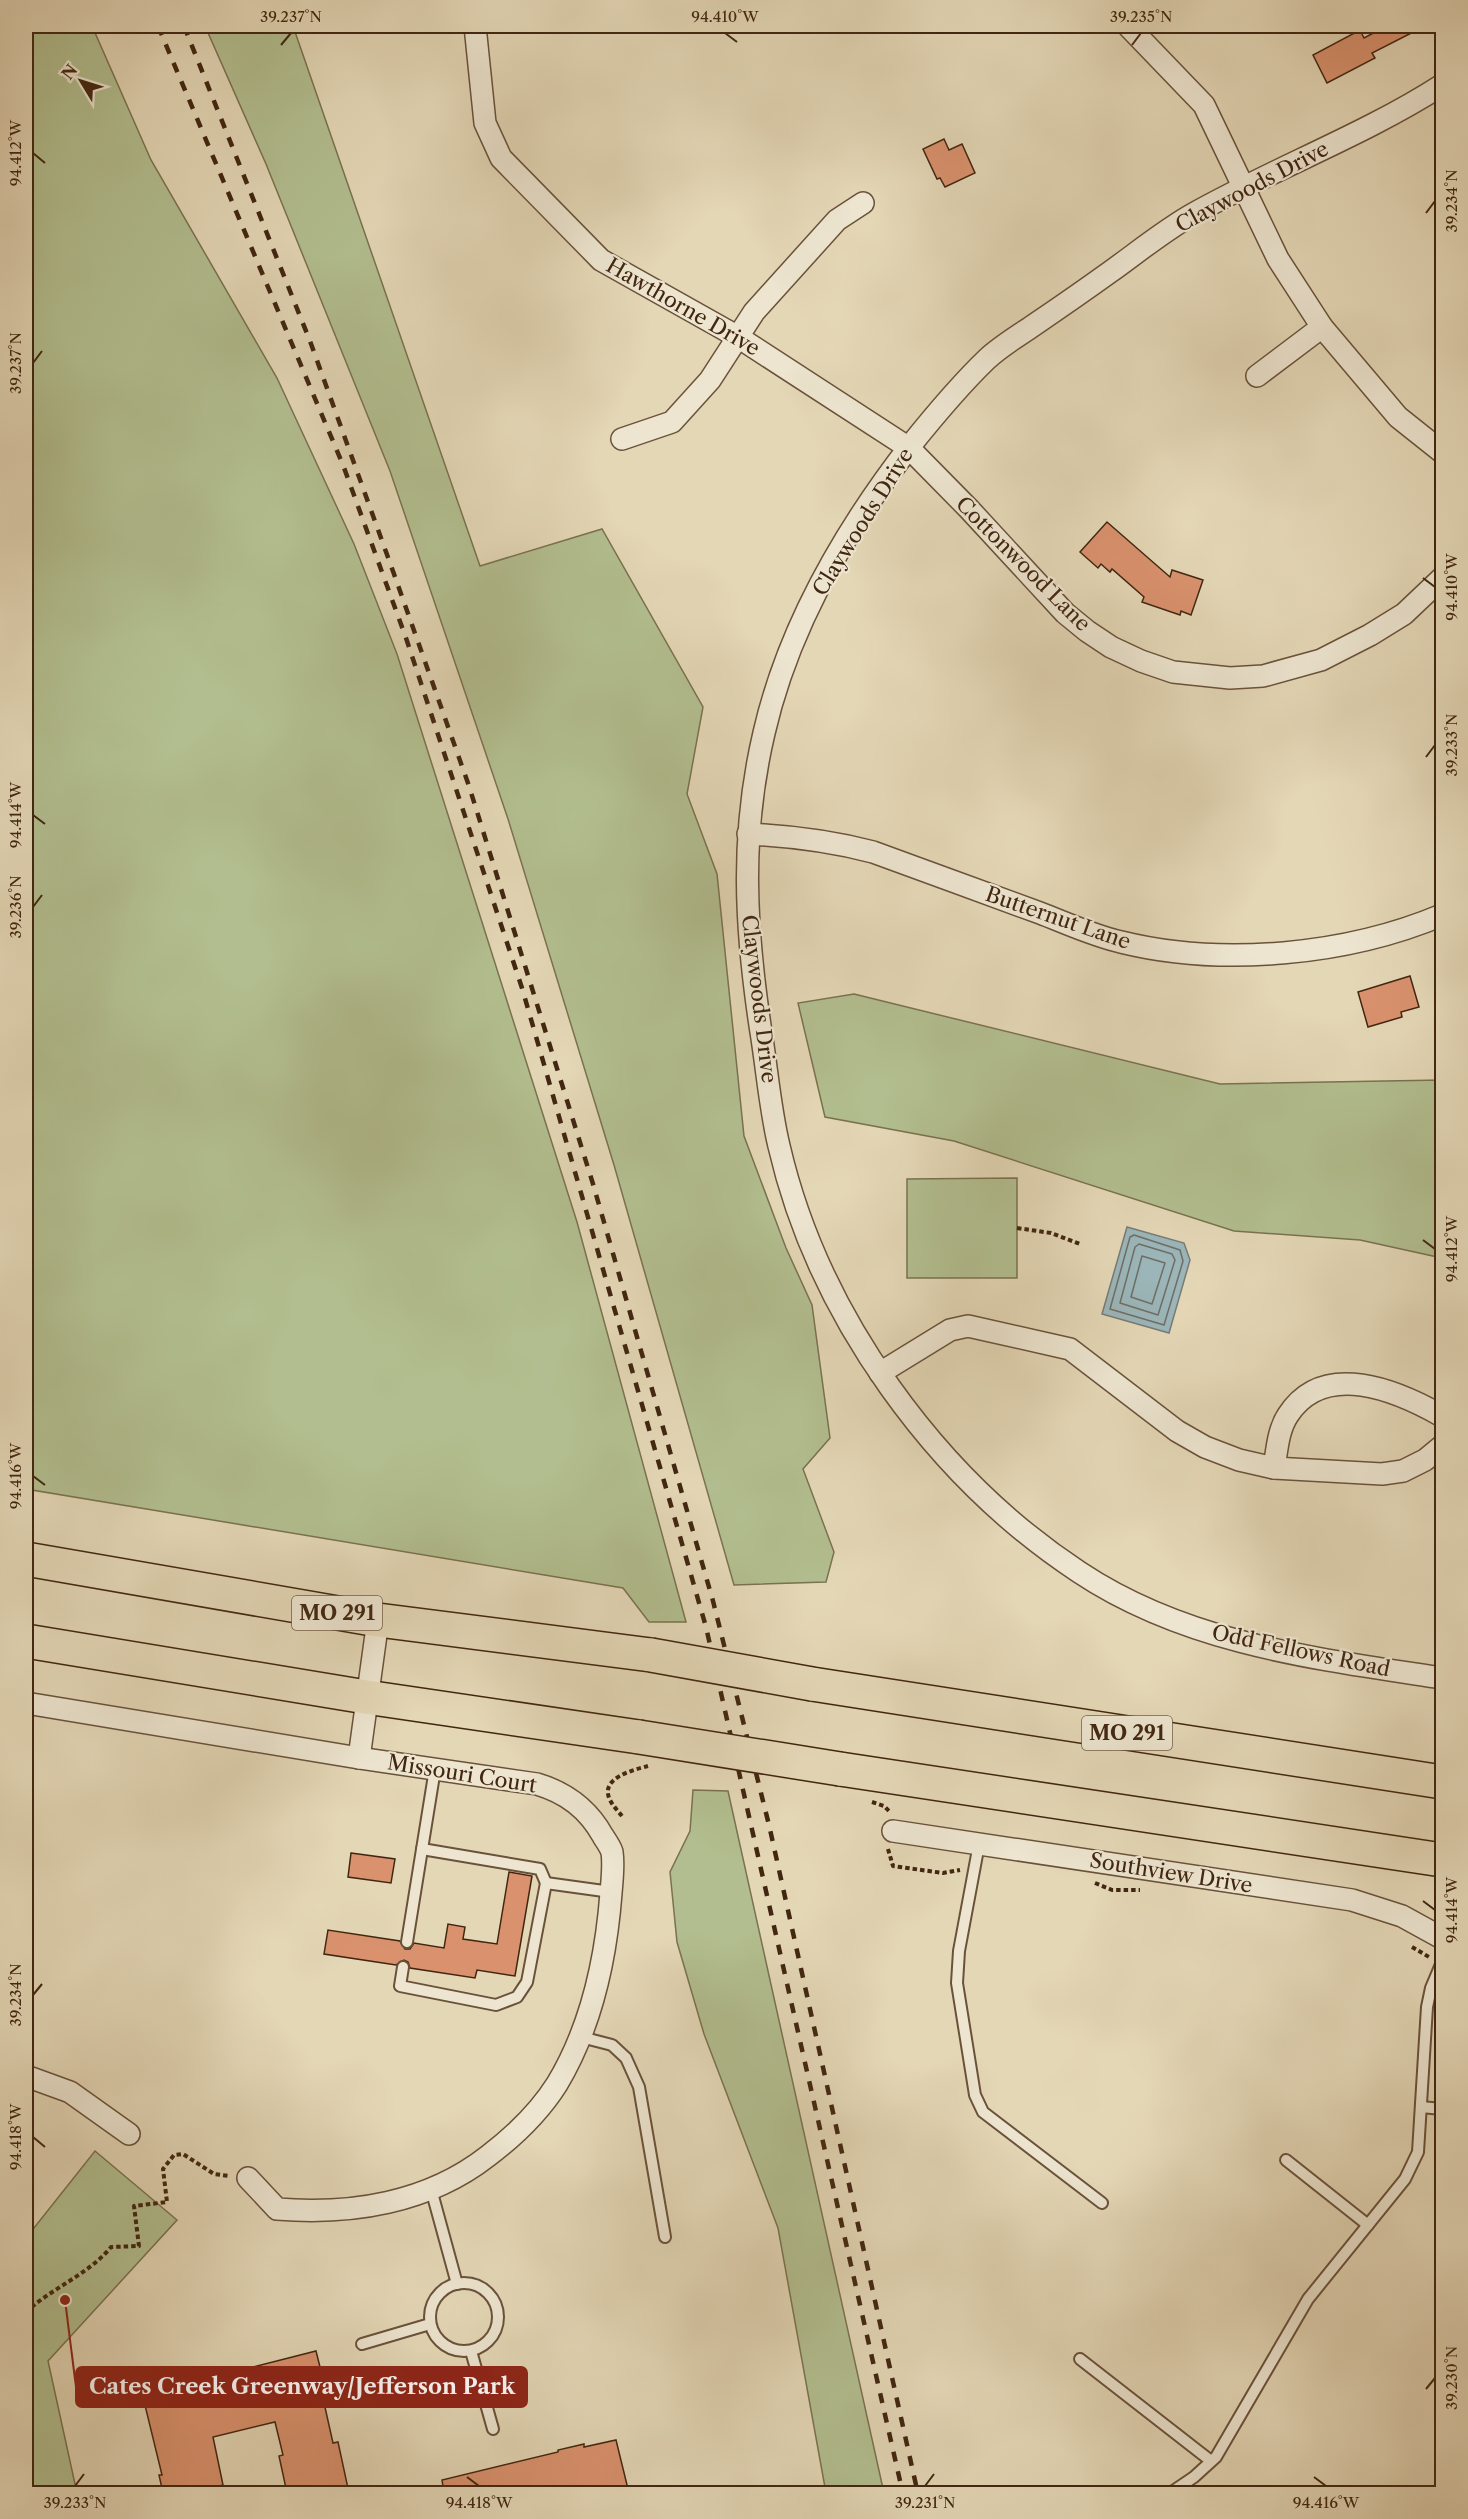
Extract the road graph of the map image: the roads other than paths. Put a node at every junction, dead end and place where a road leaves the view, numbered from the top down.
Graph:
1 (475, 26) edge
2 (1128, 26) edge
3 (1443, 85) edge
4 (1245, 188) junction
5 (863, 203) dead end
6 (1323, 327) junction
7 (738, 337) junction
8 (1257, 376) dead end
9 (622, 439) dead end
10 (909, 448) junction
11 (1443, 452) edge
12 (1443, 578) edge
13 (748, 834) junction
14 (1443, 915) edge
15 (880, 1373) junction
16 (1443, 1416) edge
17 (1443, 1446) edge
18 (1274, 1468) junction
19 (26, 1559) edge
20 (1067, 1564) joint
21 (378, 1620) junction
22 (26, 1641) edge
23 (1443, 1678) edge
24 (366, 1697) junction
25 (26, 1703) edge
26 (359, 1758) junction
27 (435, 1769) junction
28 (1443, 1782) edge
29 (893, 1831) road end
30 (979, 1844) junction
31 (422, 1849) junction
32 (1443, 1860) edge
33 (546, 1883) junction
34 (611, 1892) junction
35 (1443, 1938) edge
36 (407, 1942) dead end
37 (1442, 1963) edge
38 (403, 1967) dead end
39 (580, 2037) junction
40 (26, 2076) edge
41 (1421, 2107) junction
42 (1443, 2109) edge
43 (129, 2134) dead end
44 (1286, 2160) dead end
45 (248, 2178) road end
46 (431, 2189) junction
47 (1102, 2203) dead end
48 (1368, 2225) junction
49 (665, 2237) dead end
50 (456, 2284) junction
51 (430, 2324) junction
52 (362, 2344) dead end
53 (471, 2351) junction
54 (1080, 2359) dead end
55 (494, 2429) dead end
56 (1211, 2461) junction
57 (1169, 2493) edge

1 - 7 street, Hawthorne Drive
2 - 4 street
3 - 4 street, Claywoods Drive
4 - 6 street
4 - 10 street, Claywoods Drive
5 - 7 street
6 - 8 street
6 - 11 street
7 - 9 street
7 - 10 street, Hawthorne Drive
10 - 12 street, Cottonwood Lane
10 - 13 street, Claywoods Drive
13 - 14 street, Butternut Lane
13 - 15 street, Claywoods Drive
15 - 18 street
15 - 20 street, Claywoods Drive
16 - 18 street
17 - 18 street
19 - 21 highway, MO 291
20 - 23 street, Odd Fellows Road
21 - 24 street, Missouri Court
21 - 28 highway, MO 291, bridge
22 - 24 highway
24 - 26 street, Missouri Court
24 - 32 highway, bridge
25 - 26 street, Missouri Court
26 - 27 street, Missouri Court
27 - 31 lane
27 - 34 street, Missouri Court
29 - 30 street, Southview Drive
30 - 35 street, Southview Drive
30 - 47 lane
31 - 33 lane
31 - 36 lane
33 - 34 lane
33 - 38 lane
34 - 39 street, Missouri Court
37 - 41 lane
39 - 46 street, Missouri Court
39 - 49 lane
40 - 43 street
41 - 42 lane
41 - 48 lane
44 - 48 lane
45 - 46 street, Missouri Court
46 - 50 lane
48 - 56 lane
50 - 51 lane
50 - 53 lane
51 - 52 lane
51 - 53 lane
53 - 55 lane
54 - 56 lane
56 - 57 lane

